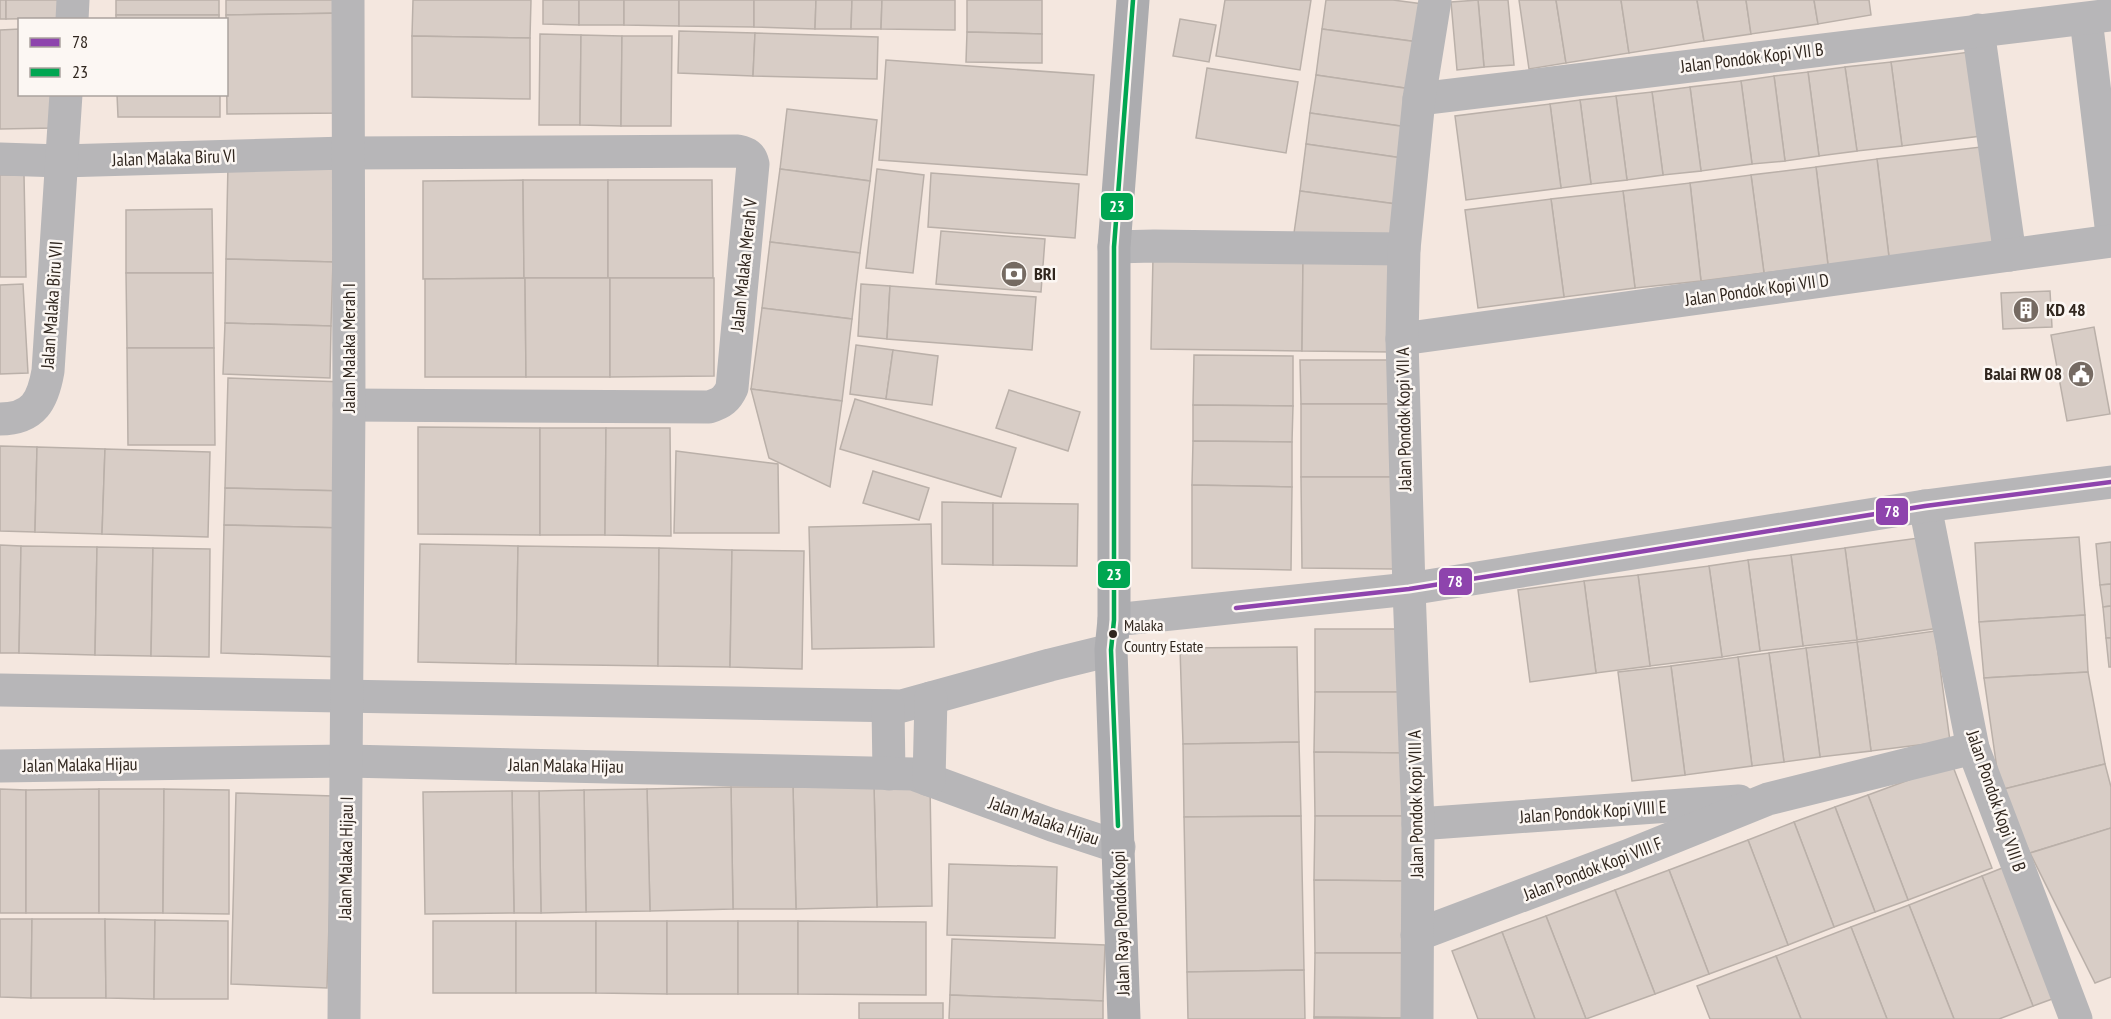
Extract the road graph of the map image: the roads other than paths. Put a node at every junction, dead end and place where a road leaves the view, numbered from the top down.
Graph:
1 (73, 0) edge
2 (348, 0) edge
3 (1133, 0) edge
4 (1435, 0) edge
5 (2082, 14) edge
6 (72, 18) edge
7 (1978, 30) junction
8 (66, 96) edge
9 (1419, 99) junction
10 (347, 153) junction
11 (0, 159) edge
12 (61, 161) junction
13 (2111, 226) edge
14 (2111, 241) edge
15 (1114, 247) junction
16 (1404, 249) junction
17 (2010, 255) junction
18 (1402, 339) junction
19 (349, 405) junction
20 (0, 419) edge
21 (2111, 482) edge
22 (1925, 506) junction
23 (1409, 589) junction
24 (1113, 635) junction
25 (0, 690) edge
26 (345, 696) junction
27 (931, 698) junction
28 (888, 706) junction
29 (1973, 748) junction
30 (347, 761) junction
31 (0, 766) edge
32 (889, 774) junction
33 (929, 780) junction
34 (1768, 800) junction
35 (1618, 810) junction
36 (1418, 824) junction
37 (1119, 847) junction
38 (1627, 856) junction
39 (1417, 935) junction
40 (344, 1019) edge
41 (1124, 1019) edge
42 (1417, 1019) edge
43 (2076, 1019) edge

1 - 6 street
2 - 10 street, Jalan Malaka Merah I
3 - 15 main road, Jalan Raya Pondok Kopi
4 - 9 street, Jalan Pondok Kopi VII A
5 - 7 street, Jalan Pondok Kopi VII B
5 - 13 street, Jalan Pondok Kopi VII B
7 - 9 street, Jalan Pondok Kopi VII B
7 - 17 street
8 - 12 street, Jalan Malaka Biru VII
9 - 16 street, Jalan Pondok Kopi VII A
10 - 12 street, Jalan Malaka Biru VI
10 - 19 street, Jalan Malaka Merah I
10 - 19 street, Jalan Malaka Merah V
11 - 12 street, Jalan Malaka Biru VI
12 - 20 street, Jalan Malaka Biru VII
14 - 17 street, Jalan Pondok Kopi VII D
15 - 16 street
15 - 24 main road, Jalan Raya Pondok Kopi
16 - 18 street, Jalan Pondok Kopi VII A
17 - 18 street, Jalan Pondok Kopi VII D
18 - 23 street, Jalan Pondok Kopi VII A
19 - 26 street, Jalan Malaka Merah I
21 - 22 street
22 - 23 street
22 - 29 street, Jalan Pondok Kopi VIII B
23 - 24 street
23 - 36 street, Jalan Pondok Kopi VIII A
24 - 27 street
24 - 37 main road, Jalan Raya Pondok Kopi
25 - 26 street
26 - 28 street
26 - 30 street, Jalan Malaka Hijau I
27 - 28 street
27 - 33 street
28 - 32 street
29 - 34 street
29 - 43 street, Jalan Pondok Kopi VIII B
30 - 31 street, Jalan Malaka Hijau
30 - 32 street, Jalan Malaka Hijau
30 - 40 street, Jalan Malaka Hijau I
32 - 33 street, Jalan Malaka Hijau
33 - 37 street, Jalan Malaka Hijau
34 - 35 street, Jalan Pondok Kopi VIII E
34 - 38 street, Jalan Pondok Kopi VIII F
35 - 36 street, Jalan Pondok Kopi VIII E
35 - 38 street
36 - 39 street, Jalan Pondok Kopi VIII A
37 - 41 main road, Jalan Raya Pondok Kopi
38 - 39 street, Jalan Pondok Kopi VIII F
39 - 42 street, Jalan Pondok Kopi VIII A

